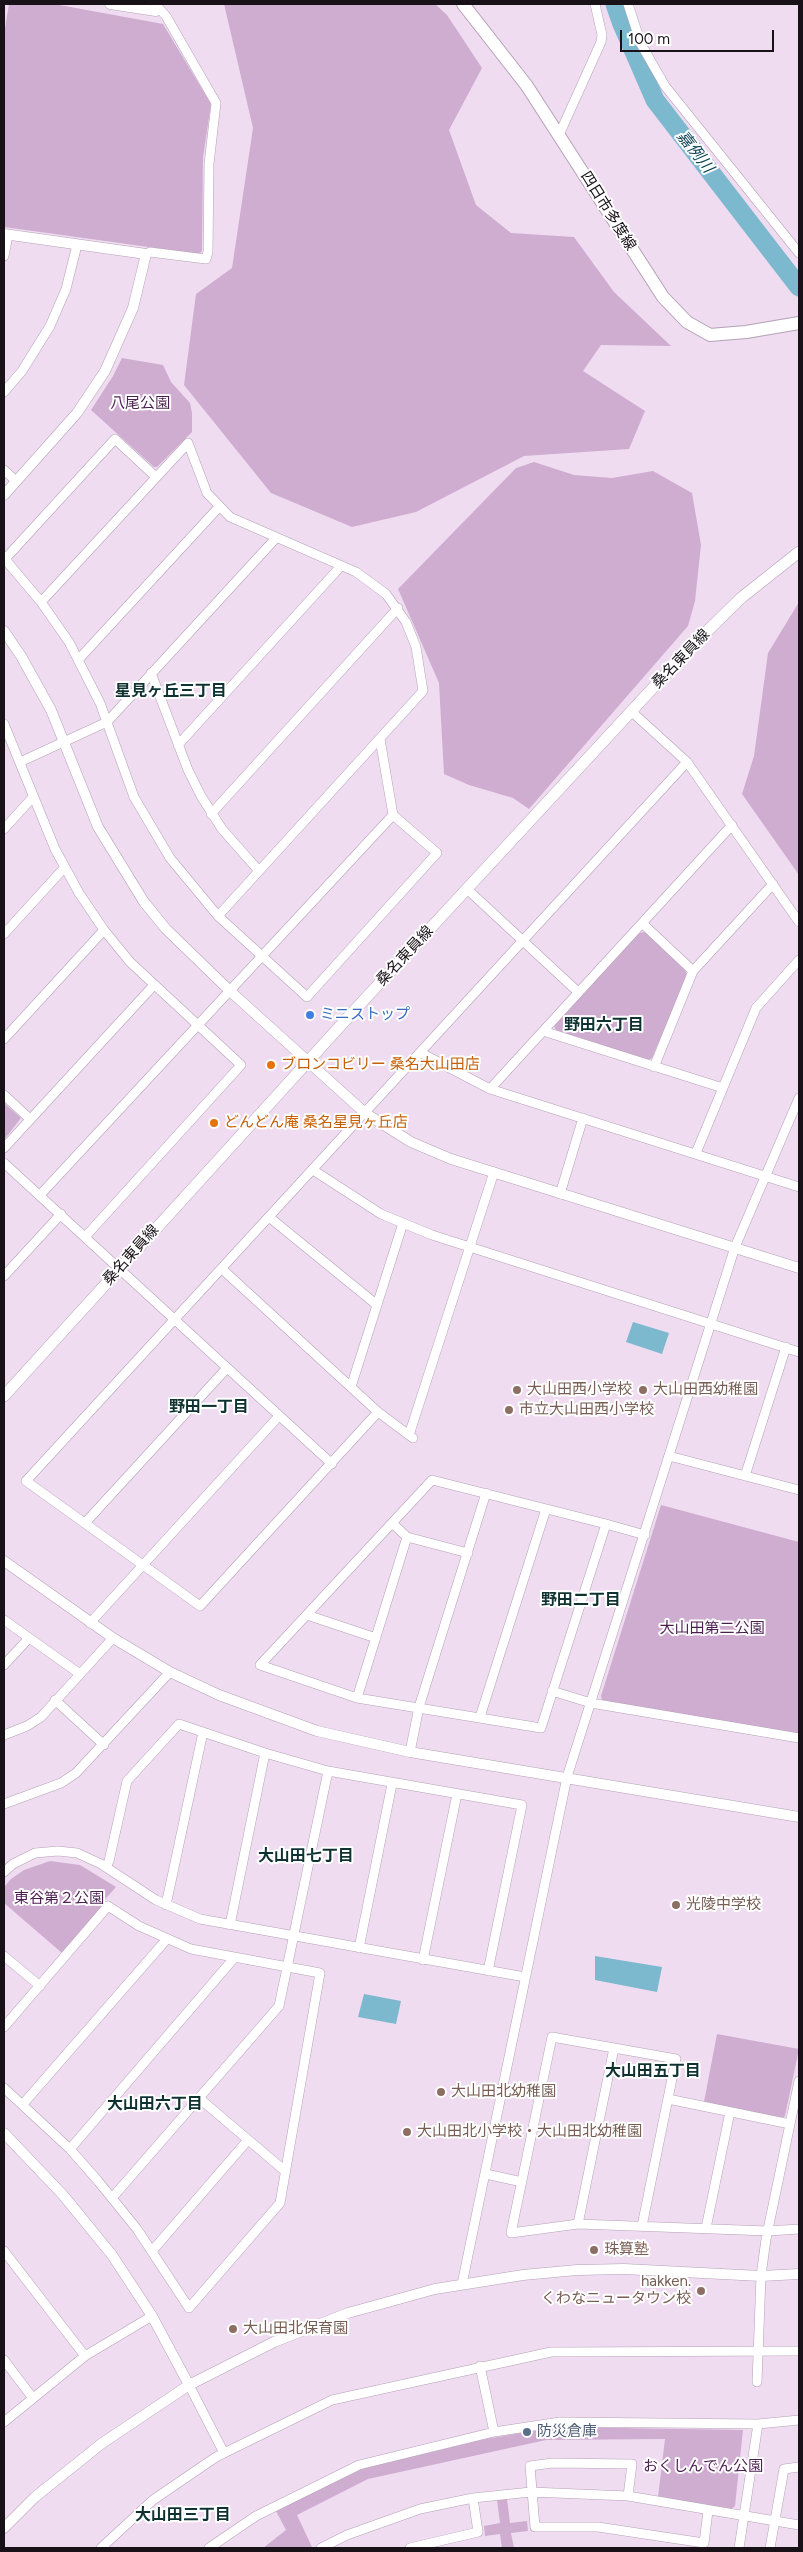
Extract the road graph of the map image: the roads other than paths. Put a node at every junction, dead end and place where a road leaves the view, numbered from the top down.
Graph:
1 (110, 4) edge
2 (463, 4) edge
3 (595, 4) edge
4 (628, 4) edge
5 (156, 6) edge
6 (559, 135) junction
7 (6, 235) edge
8 (78, 245) junction
9 (799, 253) edge
10 (146, 254) junction
11 (4, 256) edge
12 (799, 323) edge
13 (4, 392) edge
14 (4, 470) edge
15 (156, 477) junction
16 (16, 481) junction
17 (4, 495) edge
18 (219, 507) junction
19 (276, 538) junction
20 (799, 552) edge
21 (4, 558) edge
22 (341, 566) junction
23 (41, 602) junction
24 (398, 608) junction
25 (4, 631) edge
26 (78, 660) junction
27 (151, 673) junction
28 (632, 712) junction
29 (107, 722) junction
30 (4, 724) edge
31 (6, 737) edge
32 (380, 739) junction
33 (64, 742) junction
34 (178, 744) junction
35 (20, 762) junction
36 (687, 762) junction
37 (33, 797) junction
38 (212, 814) junction
39 (393, 815) junction
40 (732, 825) junction
41 (4, 830) edge
42 (65, 867) junction
43 (258, 871) junction
44 (773, 884) junction
45 (467, 889) junction
46 (218, 916) junction
47 (799, 922) edge
48 (642, 923) junction
49 (104, 930) junction
50 (4, 934) edge
51 (523, 941) junction
52 (260, 955) junction
53 (799, 960) edge
54 (693, 971) junction
55 (154, 985) junction
56 (230, 991) junction
57 (578, 992) junction
58 (198, 1026) junction
59 (543, 1030) junction
60 (4, 1039) edge
61 (421, 1053) junction
62 (308, 1062) junction
63 (654, 1067) junction
64 (490, 1088) junction
65 (723, 1088) junction
66 (4, 1095) edge
67 (799, 1098) edge
68 (365, 1113) junction
69 (584, 1118) junction
70 (30, 1119) junction
71 (4, 1148) edge
72 (696, 1154) junction
73 (4, 1163) edge
74 (312, 1170) junction
75 (494, 1172) junction
76 (766, 1176) junction
77 (799, 1187) edge
78 (560, 1194) junction
79 (40, 1195) junction
80 (60, 1214) junction
81 (269, 1217) junction
82 (403, 1223) junction
83 (85, 1236) junction
84 (470, 1247) junction
85 (735, 1247) junction
86 (119, 1268) junction
87 (799, 1268) edge
88 (222, 1269) junction
89 (4, 1276) edge
90 (377, 1305) junction
91 (175, 1320) junction
92 (711, 1324) junction
93 (786, 1348) junction
94 (799, 1352) edge
95 (227, 1368) junction
96 (351, 1387) junction
97 (4, 1396) edge
98 (378, 1412) junction
99 (279, 1416) junction
100 (669, 1456) junction
101 (332, 1464) junction
102 (745, 1476) junction
103 (799, 1490) edge
104 (486, 1493) junction
105 (546, 1509) junction
106 (85, 1523) junction
107 (392, 1523) junction
108 (606, 1524) junction
109 (645, 1535) junction
110 (407, 1537) junction
111 (468, 1553) junction
112 (4, 1562) edge
113 (142, 1565) junction
114 (307, 1615) junction
115 (4, 1620) edge
116 (90, 1623) junction
117 (29, 1638) junction
118 (113, 1638) junction
119 (376, 1638) junction
120 (4, 1665) edge
121 (170, 1672) junction
122 (80, 1674) junction
123 (552, 1691) junction
124 (357, 1698) junction
125 (55, 1700) junction
126 (591, 1703) junction
127 (419, 1707) junction
128 (480, 1718) junction
129 (203, 1732) junction
130 (4, 1735) edge
131 (799, 1738) edge
132 (104, 1745) junction
133 (410, 1752) junction
134 (265, 1753) junction
135 (328, 1771) junction
136 (567, 1777) junction
137 (392, 1784) junction
138 (457, 1794) junction
139 (4, 1804) edge
140 (799, 1817) edge
141 (106, 1867) junction
142 (4, 1872) edge
143 (166, 1905) junction
144 (230, 1925) junction
145 (294, 1938) junction
146 (166, 1940) junction
147 (359, 1948) junction
148 (4, 1956) edge
149 (235, 1958) junction
150 (423, 1960) junction
151 (288, 1967) junction
152 (488, 1971) junction
153 (525, 1977) junction
154 (40, 1986) junction
155 (4, 2027) edge
156 (614, 2048) junction
157 (799, 2082) edge
158 (4, 2088) edge
159 (199, 2098) junction
160 (668, 2099) junction
161 (23, 2104) junction
162 (730, 2112) junction
163 (790, 2124) junction
164 (4, 2133) edge
165 (248, 2140) junction
166 (70, 2149) junction
167 (285, 2171) junction
168 (486, 2174) junction
169 (522, 2182) junction
170 (112, 2198) junction
171 (578, 2224) junction
172 (642, 2226) junction
173 (706, 2228) junction
174 (799, 2230) edge
175 (768, 2231) junction
176 (4, 2251) edge
177 (152, 2251) junction
178 (799, 2274) edge
179 (761, 2276) junction
180 (462, 2284) junction
181 (152, 2316) junction
182 (799, 2351) edge
183 (758, 2352) junction
184 (86, 2356) junction
185 (4, 2360) edge
186 (480, 2366) junction
187 (757, 2382) dead end
188 (189, 2385) junction
189 (32, 2397) junction
190 (799, 2420) edge
191 (4, 2422) edge
192 (758, 2424) junction
193 (494, 2432) junction
194 (224, 2453) junction
195 (799, 2468) edge
196 (531, 2492) junction
197 (628, 2496) junction
198 (473, 2498) junction
199 (708, 2511) junction
200 (744, 2516) junction
201 (774, 2520) junction
202 (799, 2525) edge
203 (4, 2528) edge
204 (338, 2539) junction
205 (101, 2548) edge
206 (209, 2548) edge
207 (321, 2548) edge
208 (342, 2548) edge
209 (410, 2548) edge
210 (739, 2548) edge
211 (770, 2548) edge

1 - 5 street
2 - 6 main road, 四日市多度線
3 - 6 street
4 - 9 street
5 - 10 street
6 - 12 main road, 四日市多度線
7 - 8 street
7 - 11 street
8 - 10 street
8 - 13 street
10 - 16 street
14 - 16 street
15 - 18 street
15 - 21 street
15 - 23 street
16 - 17 street
18 - 19 street
18 - 26 street
19 - 22 street
19 - 27 street
20 - 28 main road, 桑名東員線
21 - 23 street
22 - 24 street
22 - 34 street
23 - 26 street
24 - 32 street
24 - 38 street
25 - 33 street
26 - 29 street
27 - 29 street
27 - 34 street
28 - 36 street
28 - 45 main road, 桑名東員線
29 - 33 street
29 - 46 street
30 - 31 street
31 - 35 street
32 - 39 street
32 - 43 street
33 - 35 street
33 - 56 street
34 - 38 street
35 - 37 street
36 - 40 street
36 - 51 street
37 - 41 street
37 - 42 street
38 - 43 street
39 - 52 street
39 - 52 street
40 - 44 street
40 - 48 street
42 - 49 street
42 - 50 street
43 - 46 street
44 - 47 street
44 - 54 street
45 - 51 street
45 - 62 main road, 桑名東員線
46 - 52 street
48 - 54 street
48 - 57 street
49 - 55 street
49 - 60 street
51 - 57 street
51 - 61 street
52 - 56 street
53 - 65 street
54 - 63 street
55 - 58 street
55 - 70 street
56 - 58 street
56 - 62 street
57 - 59 street
58 - 79 street
58 - 83 street
59 - 63 street
59 - 64 street
61 - 64 street
61 - 68 street
62 - 68 street
62 - 86 main road, 桑名東員線
63 - 65 street
64 - 69 street
65 - 72 street
66 - 70 street
67 - 76 street
68 - 74 street
68 - 75 street
69 - 72 street
69 - 78 street
70 - 71 street
72 - 76 street
73 - 79 street
74 - 81 street
74 - 82 street
75 - 78 street
75 - 84 street
76 - 77 street
76 - 85 street
78 - 85 street
79 - 80 street
80 - 83 street
80 - 89 street
81 - 88 street
81 - 90 street
82 - 84 street
82 - 90 street
83 - 86 street
84 - 92 street
84 - 98 street
85 - 87 street
85 - 92 street
86 - 91 street
86 - 97 main road, 桑名東員線
88 - 91 street
88 - 96 street
90 - 96 street
91 - 95 street
91 - 106 street
92 - 93 street
92 - 100 street
93 - 94 street
93 - 102 street
95 - 99 street
95 - 106 street
96 - 98 street
98 - 101 street
99 - 101 street
99 - 113 street
100 - 102 street
100 - 109 street
101 - 113 street
102 - 103 street
104 - 105 street
104 - 107 street
104 - 111 street
105 - 108 street
105 - 128 street
106 - 113 street
107 - 110 street
107 - 114 street
108 - 109 street
108 - 123 street
109 - 126 street
110 - 111 street
110 - 119 street
111 - 127 street
112 - 116 street
113 - 116 street
114 - 119 street
114 - 124 street
115 - 117 street
116 - 118 street
117 - 120 street
117 - 122 street
118 - 121 street
118 - 122 street
119 - 124 street
121 - 132 street
121 - 133 street
122 - 125 street
123 - 126 street
123 - 128 street
124 - 127 street
125 - 130 street
125 - 132 street
126 - 131 street
126 - 136 street
127 - 128 street
127 - 133 street
129 - 134 street
129 - 141 street
129 - 143 street
132 - 139 street
133 - 136 street
134 - 135 street
134 - 144 street
135 - 137 street
135 - 145 street
136 - 140 street
136 - 153 street
137 - 138 street
137 - 147 street
138 - 150 street
138 - 152 street
141 - 142 street
141 - 143 street
143 - 144 street
144 - 145 street
145 - 147 street
145 - 151 street
146 - 149 street
146 - 154 street
146 - 161 street
147 - 150 street
148 - 154 street
149 - 151 street
149 - 166 street
150 - 152 street
151 - 159 street
151 - 167 street
152 - 153 street
153 - 168 street
154 - 155 street
156 - 160 street
156 - 169 street
156 - 171 street
157 - 163 street
158 - 161 street
159 - 165 street
159 - 170 street
160 - 162 street
160 - 172 street
161 - 166 street
162 - 163 street
162 - 173 street
163 - 175 street
164 - 181 street
165 - 167 street
165 - 177 street
166 - 170 street
167 - 177 street
168 - 169 street
168 - 180 street
169 - 171 street
170 - 177 street
171 - 172 street
172 - 173 street
173 - 175 street
174 - 175 street
175 - 179 street
176 - 184 street
178 - 179 street
179 - 180 street
179 - 183 street
180 - 188 street
181 - 184 street
181 - 188 street
182 - 183 street
183 - 186 street
183 - 187 street
184 - 189 street
185 - 189 street
186 - 193 street
186 - 194 street
188 - 194 street
188 - 203 street
189 - 191 street
190 - 192 street
192 - 193 street
192 - 200 street
193 - 206 street
194 - 205 street
195 - 201 street
196 - 197 street
196 - 197 street
196 - 198 street
196 - 199 street
197 - 199 street
198 - 204 street
198 - 209 street
199 - 200 street
200 - 201 street
200 - 210 street
201 - 202 street
201 - 211 street
204 - 207 street
204 - 208 street

